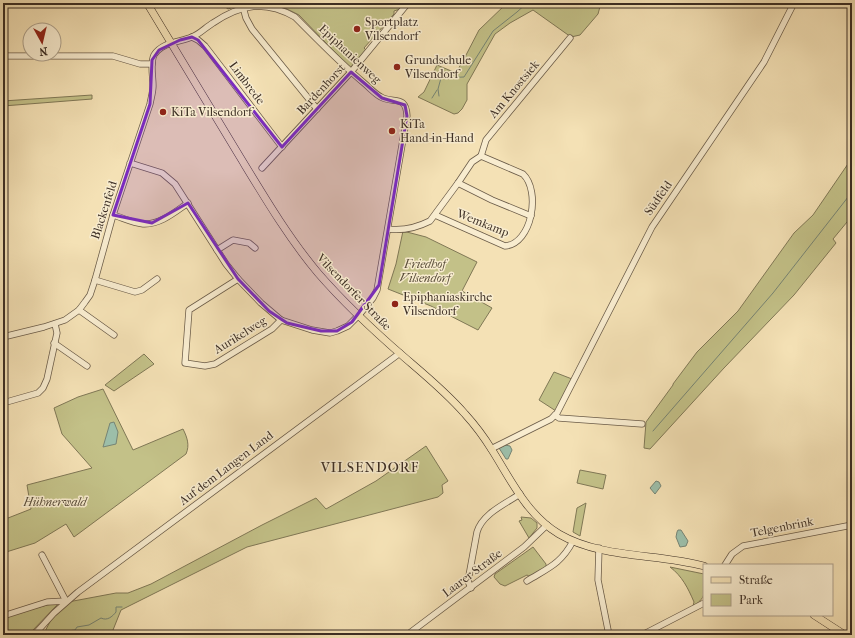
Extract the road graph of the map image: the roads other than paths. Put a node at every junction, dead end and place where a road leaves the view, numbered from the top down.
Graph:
1 (147, 3) edge
2 (408, 3) edge
3 (794, 3) edge
4 (243, 7) junction
5 (192, 37) junction
6 (570, 38) dead end
7 (171, 43) junction
8 (3, 56) edge
9 (152, 64) junction
10 (351, 72) junction
11 (317, 109) junction
12 (282, 147) junction
13 (481, 156) junction
14 (130, 163) junction
15 (262, 168) dead end
16 (458, 183) junction
17 (188, 203) junction
18 (113, 215) junction
19 (435, 215) junction
20 (531, 216) junction
21 (388, 229) junction
22 (255, 248) dead end
23 (217, 250) junction
24 (157, 279) dead end
25 (238, 279) junction
26 (95, 280) junction
27 (79, 310) junction
28 (359, 315) junction
29 (281, 320) junction
30 (55, 324) junction
31 (114, 335) dead end
32 (3, 337) edge
33 (54, 344) junction
34 (400, 353) junction
35 (87, 366) dead end
36 (3, 403) edge
37 (555, 415) junction
38 (642, 424) dead end
39 (491, 449) junction
40 (520, 494) junction
41 (547, 525) junction
42 (852, 525) edge
43 (573, 541) junction
44 (599, 548) junction
45 (42, 555) dead end
46 (726, 564) edge
47 (703, 566) edge
48 (527, 581) dead end
49 (471, 588) junction
50 (66, 602) junction
51 (703, 604) edge
52 (3, 616) edge
53 (816, 616) edge
54 (34, 635) edge
55 (407, 635) edge
56 (609, 635) edge
57 (642, 635) edge
58 (845, 635) edge

1 - 7 main road, Vilsendorfer Straße
2 - 10 street, Bardenhorst
3 - 37 street, Südfeld
4 - 5 street, Epiphanienweg
4 - 10 street, Epiphanienweg
4 - 11 street
5 - 7 street, Epiphanienweg
5 - 12 street, Limbrede
6 - 13 street, Am Knostsiek
7 - 9 street
7 - 28 main road, Vilsendorfer Straße
8 - 9 street
9 - 14 street, Blackenfeld
10 - 11 street, Bardenhorst
10 - 21 street, Epiphanienweg
11 - 12 street, Bardenhorst
12 - 15 street, Bardenhorst
13 - 16 street, Wemkamp
13 - 20 street, Wemkamp
14 - 17 street
14 - 18 street, Blackenfeld
16 - 19 street, Wemkamp
16 - 20 street, Wemkamp
17 - 18 street
17 - 23 street
18 - 26 street, Blackenfeld
19 - 20 street, Wemkamp
19 - 21 street, Wemkamp
21 - 28 street, Epiphanienweg
22 - 23 street
23 - 25 street
24 - 26 street
25 - 29 street
25 - 29 street, Aurikelweg
26 - 27 street, Blackenfeld
27 - 30 street, Blackenfeld
27 - 31 street
28 - 29 street, Epiphanienweg
28 - 34 main road, Vilsendorfer Straße
30 - 32 street, Blackenfeld
30 - 33 street
33 - 35 street
33 - 36 street
34 - 39 main road, Vilsendorfer Straße
34 - 50 street, Auf dem Langen Land
37 - 38 street
37 - 39 street
39 - 40 main road, Vilsendorfer Straße
40 - 41 main road, Vilsendorfer Straße
40 - 49 street
41 - 43 main road, Vilsendorfer Straße
41 - 49 street, Laarer Straße
42 - 46 street, Telgenbrink
43 - 44 main road, Vilsendorfer Straße
43 - 48 street
44 - 47 main road, Vilsendorfer Straße
44 - 56 street
45 - 50 street
49 - 55 street, Laarer Straße
50 - 52 street
50 - 54 street, Auf dem Langen Land
51 - 57 street
53 - 58 main road

